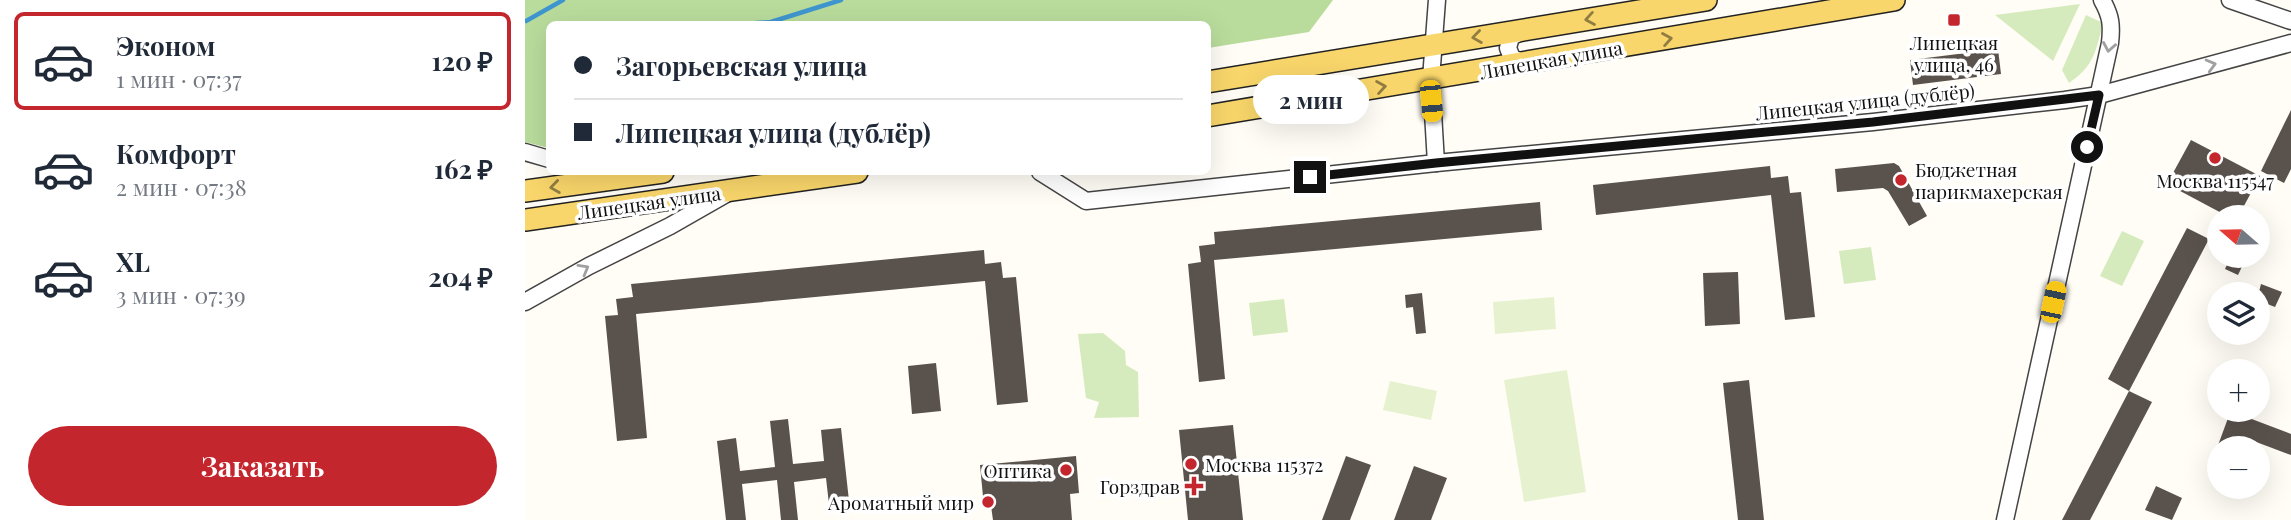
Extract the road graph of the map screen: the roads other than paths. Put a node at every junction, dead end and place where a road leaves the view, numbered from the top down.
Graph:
1 (1437, 0) edge
2 (1706, 0) edge
3 (1894, 0) edge
4 (2102, 0) edge
5 (2230, 0) edge
6 (2291, 21) edge
7 (1523, 31) junction
8 (2291, 43) edge
9 (1432, 44) junction
10 (1528, 63) junction
11 (1431, 79) junction
12 (1211, 81) edge
13 (2099, 95) junction
14 (1211, 115) edge
15 (525, 152) edge
16 (546, 158) edge
17 (1436, 163) junction
18 (624, 175) edge
19 (640, 175) edge
20 (835, 175) edge
21 (1045, 175) edge
22 (633, 176) junction
23 (734, 189) junction
24 (525, 191) edge
25 (525, 220) edge
26 (525, 302) edge
27 (2005, 520) edge

1 - 9 street
2 -> 7 main road, Липецкая улица
10 -> 3 main road, Липецкая улица
4 -> 13 street
5 - 6 street
7 -> 9 main road, Липецкая улица
7 - 10 street
13 -> 8 street, Липецкая улица (дублёр)
9 - 11 street
9 - 12 main road, Липецкая улица
10 - 11 main road, Липецкая улица
14 -> 11 main road, Липецкая улица
11 - 17 street
13 - 17 street, Липецкая улица (дублёр)
13 - 27 street
15 - 16 street
17 - 21 street, Липецкая улица (дублёр)
18 - 22 street
19 - 22 main road, Липецкая улица
20 - 23 main road, Липецкая улица
22 -> 24 main road, Липецкая улица
23 - 25 main road, Липецкая улица
26 -> 23 street

